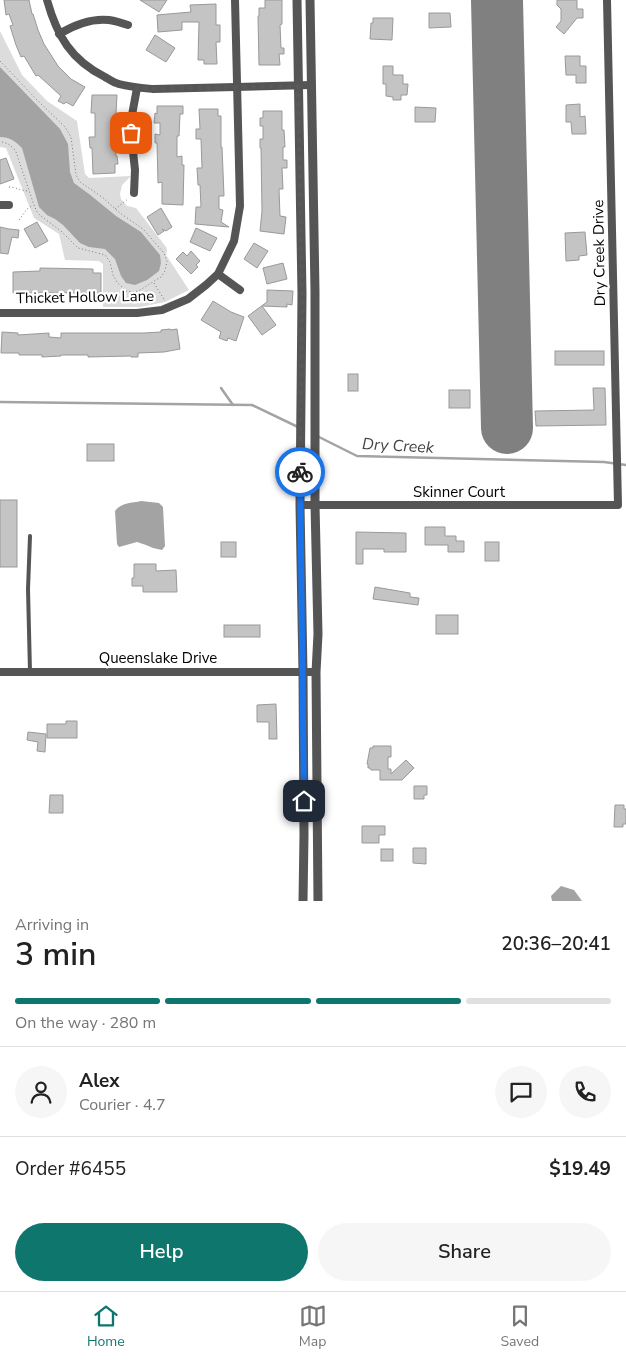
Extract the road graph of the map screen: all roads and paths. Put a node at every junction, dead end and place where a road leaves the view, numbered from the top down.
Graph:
1 (47, 0) edge
2 (235, 0) edge
3 (297, 0) edge
4 (310, 0) edge
5 (607, 0) edge
6 (128, 25) dead end
7 (59, 34) junction
8 (0, 61) edge
9 (311, 85) junction
10 (298, 86) junction
11 (236, 87) junction
12 (137, 88) junction
13 (0, 142) edge
14 (9, 187) dead end
15 (29, 191) junction
16 (134, 194) joint
17 (0, 205) edge
18 (9, 205) dead end
19 (34, 205) junction
20 (115, 209) junction
21 (18, 220) dead end
22 (218, 274) junction
23 (154, 282) junction
24 (240, 290) dead end
25 (169, 307) junction
26 (0, 313) edge
27 (300, 505) junction
28 (315, 505) junction
29 (618, 506) joint
30 (30, 536) dead end
31 (0, 672) edge
32 (30, 672) junction
33 (304, 672) junction
34 (316, 672) junction
35 (303, 901) edge
36 (318, 901) edge

1 - 7 street
2 - 11 street
3 - 10 street
4 - 9 street
5 - 29 street, Dry Creek Drive
6 - 7 street
7 - 12 street
8 - 20 path
9 - 10 street
9 - 28 street
10 - 11 street
10 - 27 street
11 - 12 street
11 - 22 street
12 - 16 street
13 - 15 path
14 - 15 path
15 - 19 path
16 - 20 path
17 - 18 street
19 - 21 path
19 - 23 path
20 - 23 path
22 - 24 street
22 - 25 street, Thicket Hollow Lane
23 - 25 path
25 - 26 street, Thicket Hollow Lane
27 - 28 street, Skinner Court
27 - 33 street
28 - 29 street, Skinner Court
28 - 34 street
30 - 32 lane
31 - 32 street, Queenslake Drive
32 - 33 street, Queenslake Drive
33 - 34 street, Queenslake Drive
33 - 35 street
34 - 36 street

